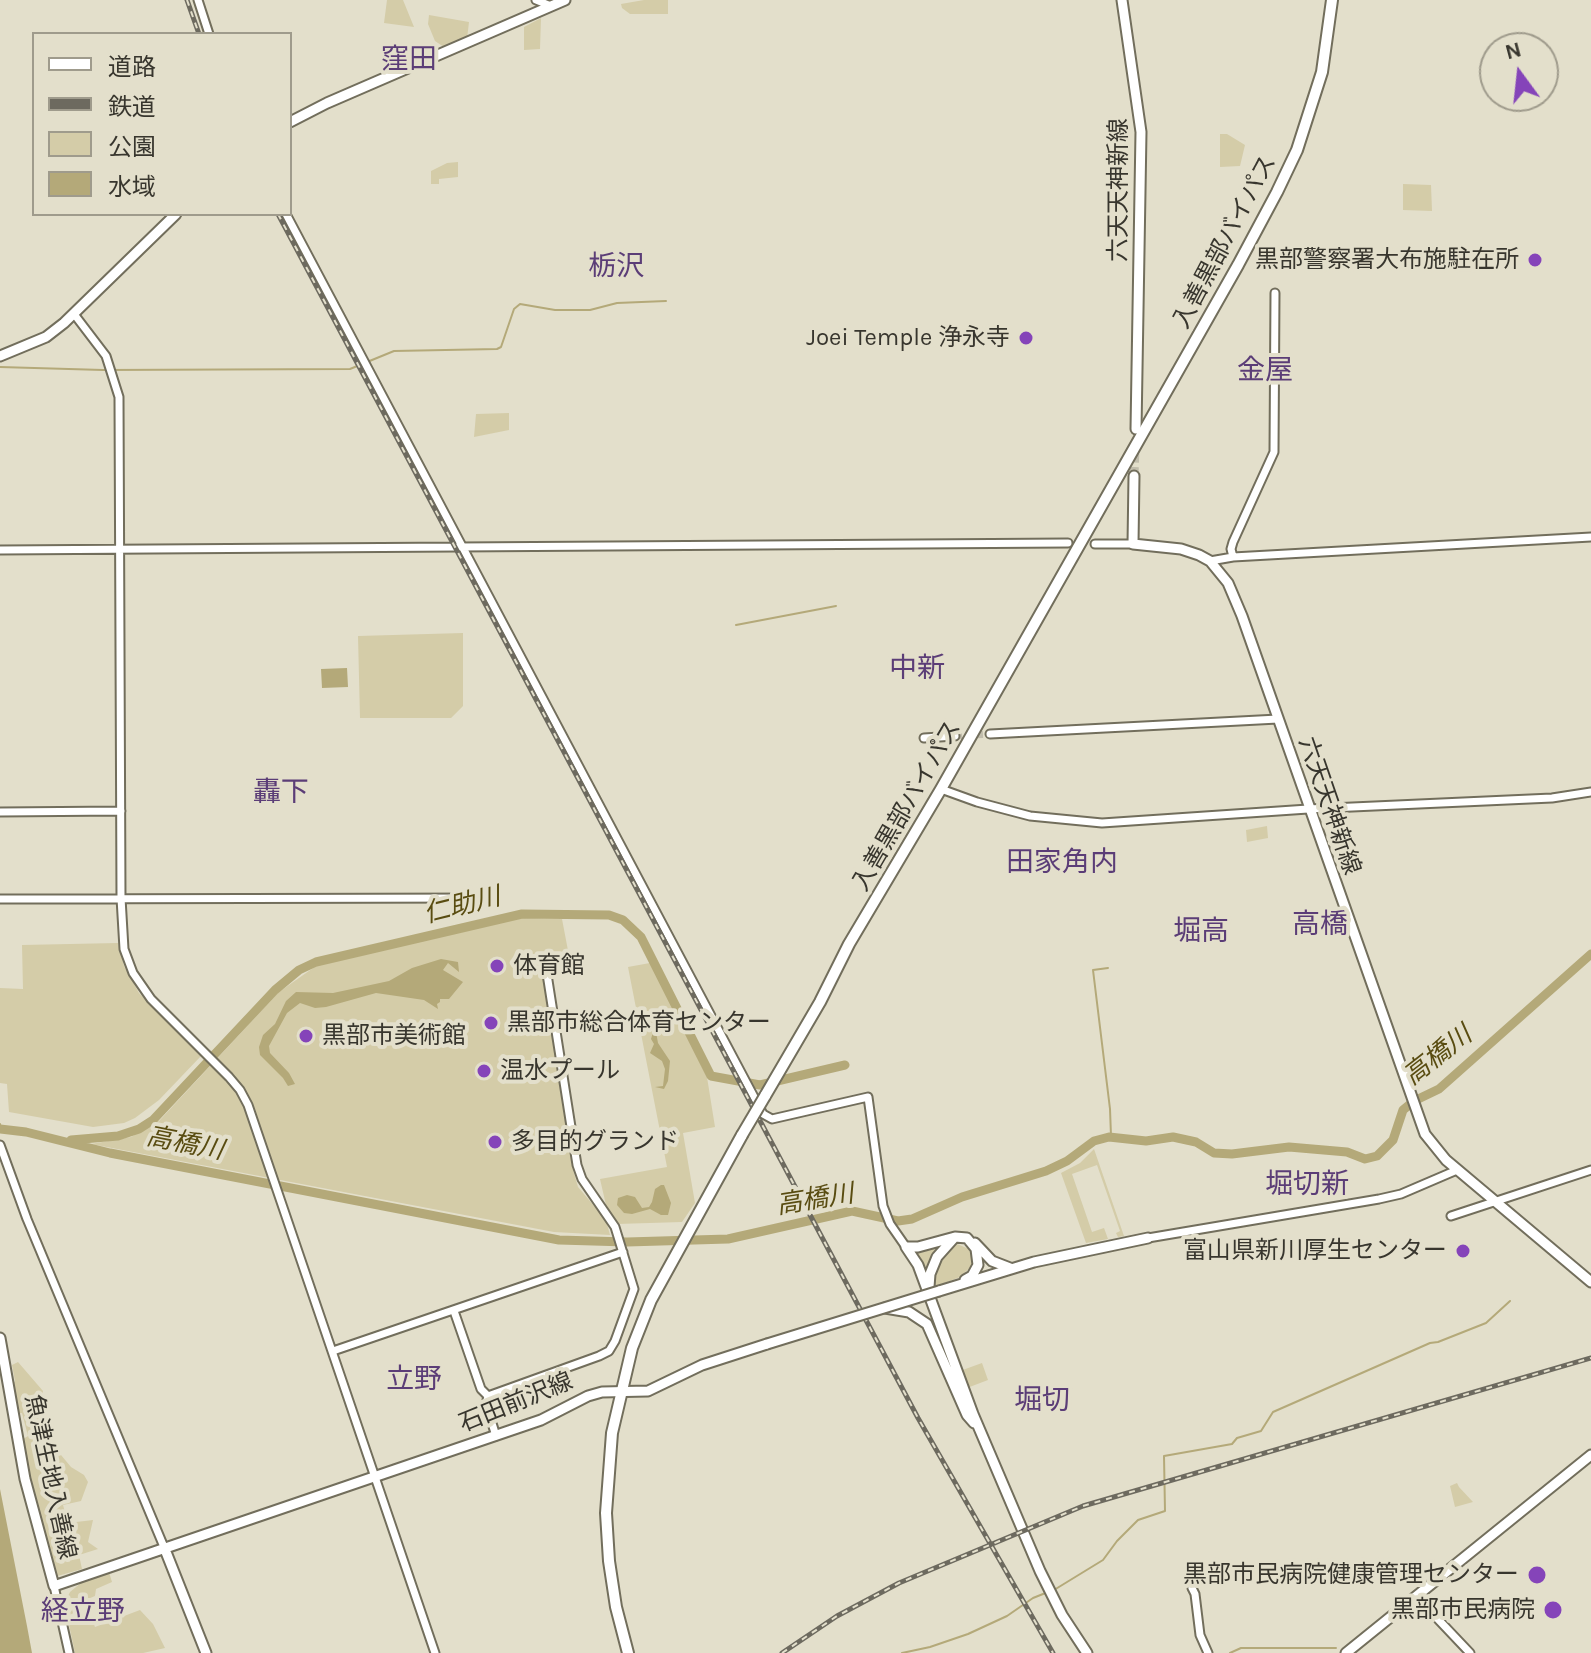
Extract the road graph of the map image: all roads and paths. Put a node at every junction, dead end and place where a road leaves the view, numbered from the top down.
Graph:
1 (198, 0) edge
2 (536, 0) edge
3 (565, 0) edge
4 (1122, 0) edge
5 (1332, 0) edge
6 (551, 6) junction
7 (208, 32) edge
8 (292, 121) edge
9 (174, 216) edge
10 (287, 216) edge
11 (1275, 293) dead end
12 (74, 314) junction
13 (0, 356) edge
14 (1136, 429) dead end
15 (1134, 476) tunnel mouth
16 (1591, 537) edge
17 (1068, 543) dead end
18 (1095, 544) dead end
19 (1133, 544) junction
20 (463, 547) junction
21 (120, 548) junction
22 (0, 550) edge
23 (1233, 557) junction
24 (1210, 561) junction
25 (1278, 719) junction
26 (990, 734) tunnel mouth
27 (955, 736) tunnel mouth
28 (924, 738) dead end
29 (941, 789) junction
30 (1591, 792) edge
31 (1308, 809) junction
32 (121, 811) junction
33 (0, 812) edge
34 (121, 898) junction
35 (495, 898) dead end
36 (0, 899) edge
37 (575, 963) dead end
38 (0, 1145) edge
39 (1457, 1170) junction
40 (1591, 1170) edge
41 (1496, 1202) junction
42 (1451, 1216) dead end
43 (955, 1237) junction
44 (1148, 1238) joint
45 (972, 1241) junction
46 (906, 1247) junction
47 (623, 1252) junction
48 (1011, 1268) junction
49 (1591, 1282) edge
50 (951, 1287) junction
51 (934, 1293) junction
52 (884, 1307) junction
53 (454, 1311) junction
54 (0, 1338) edge
55 (333, 1351) junction
56 (621, 1393) junction
57 (488, 1396) junction
58 (981, 1432) junction
59 (496, 1436) junction
60 (1591, 1455) edge
61 (375, 1477) junction
62 (164, 1547) junction
63 (54, 1586) junction
64 (1192, 1588) dead end
65 (1416, 1596) junction
66 (69, 1653) edge
67 (206, 1653) edge
68 (435, 1653) edge
69 (628, 1653) edge
70 (1087, 1653) edge
71 (1208, 1653) edge
72 (1346, 1653) edge
73 (1470, 1653) edge

1 - 7 street
2 - 6 street
3 - 6 main road
4 - 14 main road, 六天天神新線
5 - 29 highway, 入善黒部バイパス
6 - 8 main road
9 - 12 main road
10 - 20 street
11 - 23 street
12 - 13 main road
12 - 21 street
15 - 19 main road
16 - 23 street
17 - 20 street
18 - 19 street
19 - 24 main road
20 - 21 street
20 - 46 street
21 - 22 street
21 - 32 street
23 - 24 street
24 - 25 main road, 六天天神新線
25 - 26 street
25 - 31 main road, 六天天神新線
27 - 28 street
29 - 31 street
29 - 56 highway, 入善黒部バイパス, bridge
30 - 31 street
31 - 39 main road, 六天天神新線
32 - 33 street
32 - 34 street
34 - 35 street
34 - 36 street
34 - 55 street
37 - 47 street
38 - 62 street
39 - 41 main road, 六天天神新線
39 - 44 street
40 - 41 street
41 - 42 street
41 - 49 main road, 六天天神新線
43 - 45 main road
43 - 46 main road
43 - 51 main road
44 - 48 main road, 石田前沢線
45 - 48 main road
45 - 50 main road, 石田前沢線
46 - 51 main road
47 - 53 street
47 - 57 street
48 - 50 main road, 石田前沢線
50 - 51 main road, 石田前沢線
51 - 52 main road, 石田前沢線, bridge
51 - 58 main road
52 - 56 main road, 石田前沢線, bridge
52 - 58 main road
53 - 55 street
53 - 57 street
54 - 63 main road, 魚津生地入善線
55 - 61 street
56 - 59 main road, 石田前沢線
56 - 69 highway, 入善黒部バイパス
57 - 59 street
58 - 70 main road
59 - 61 main road, 石田前沢線
60 - 65 main road
61 - 62 main road, 石田前沢線
61 - 68 street
62 - 63 main road, 魚津生地入善線
62 - 67 main road
63 - 66 street
64 - 71 street
65 - 72 main road
65 - 73 street

